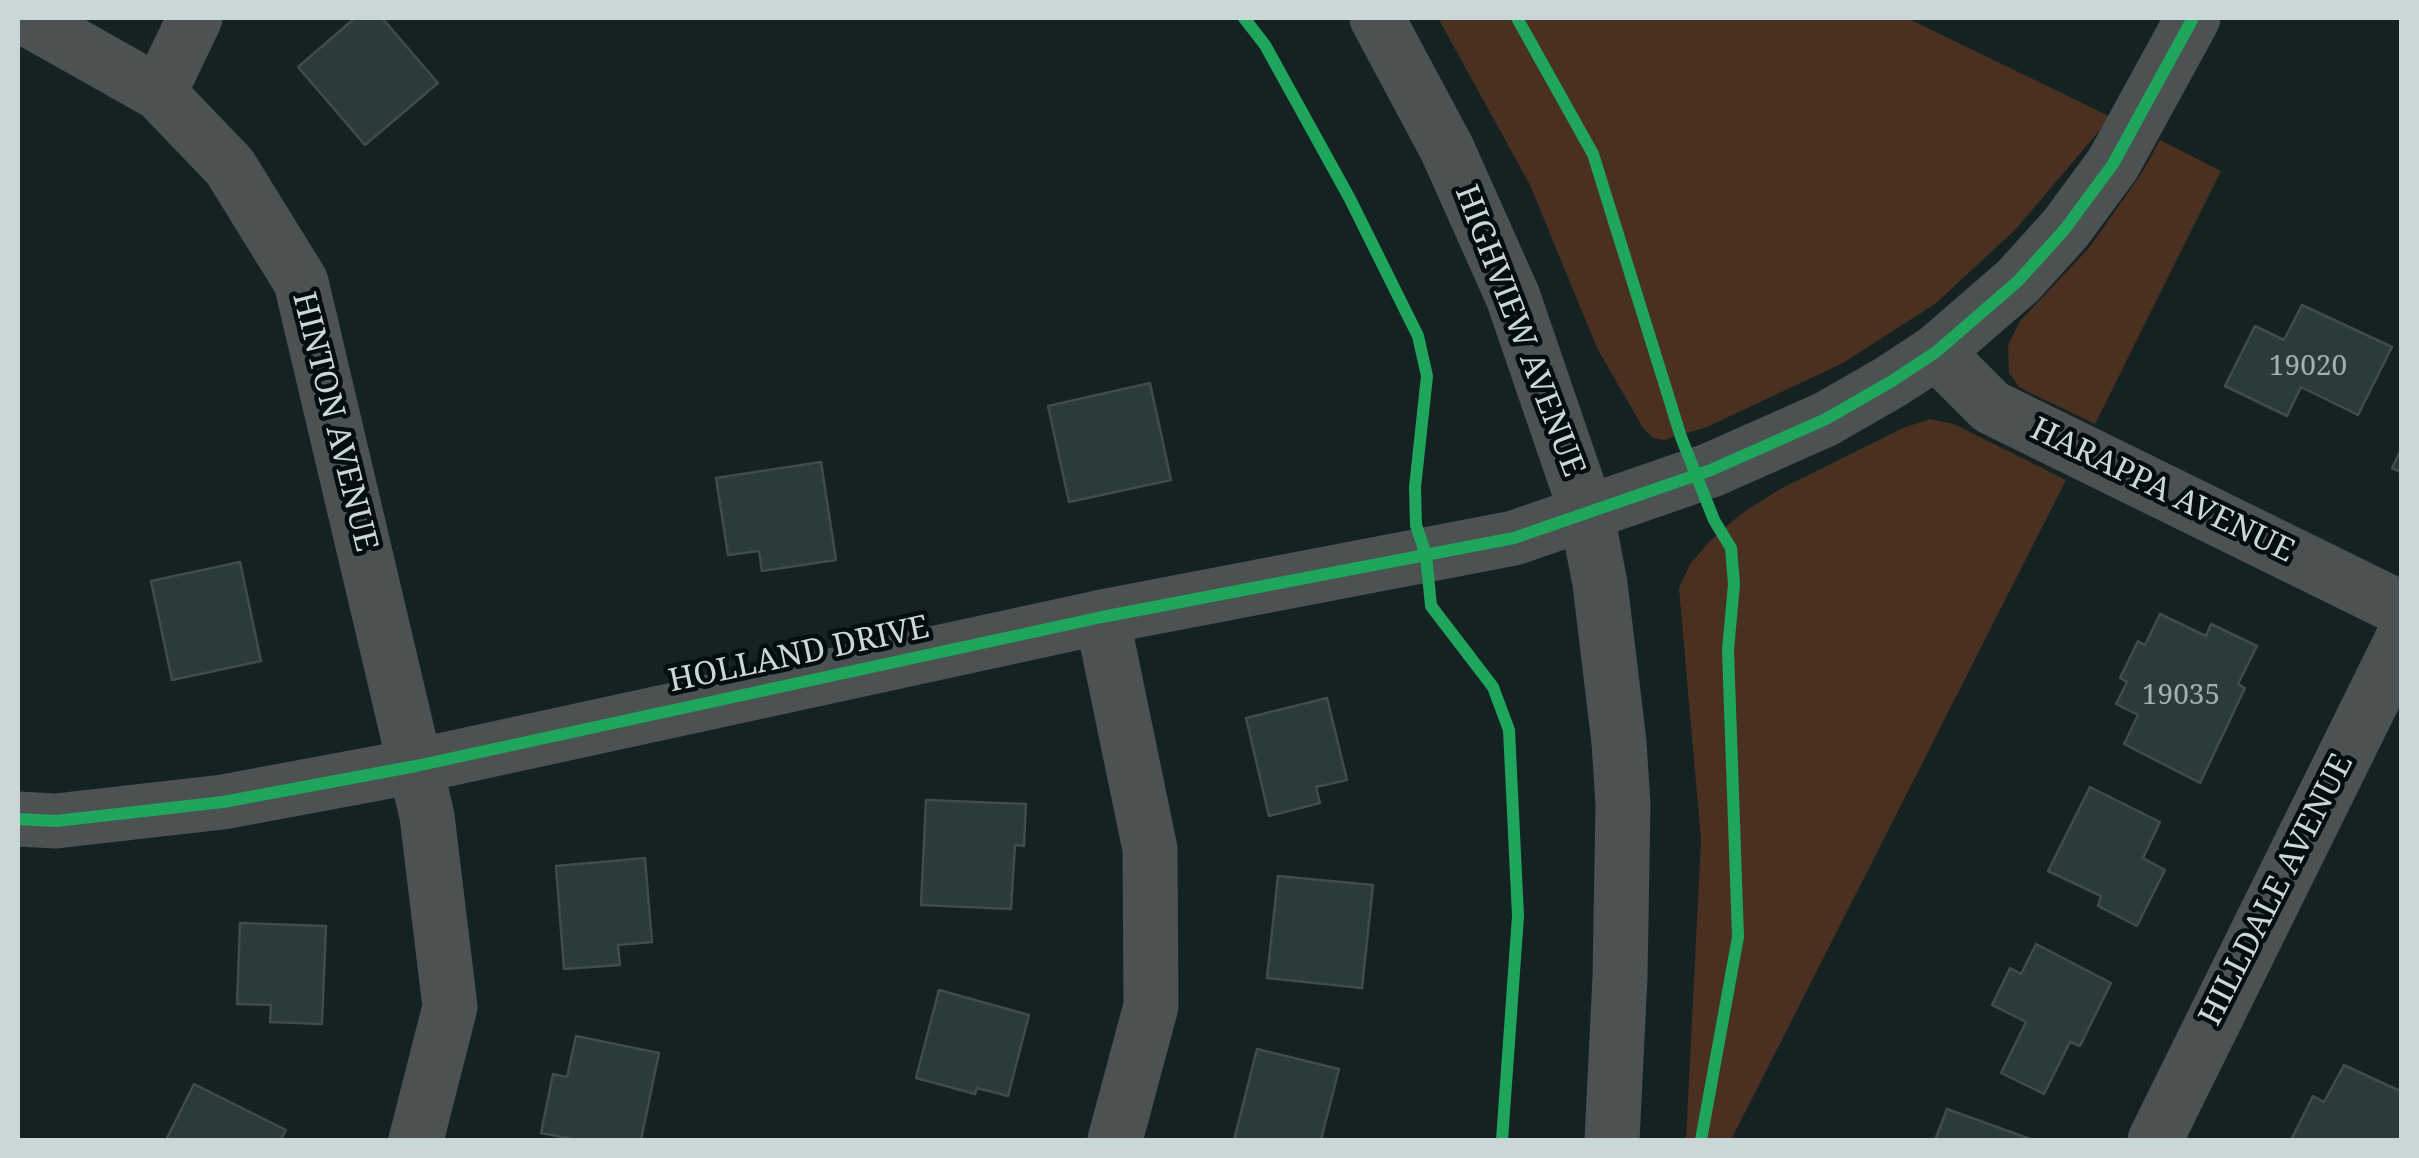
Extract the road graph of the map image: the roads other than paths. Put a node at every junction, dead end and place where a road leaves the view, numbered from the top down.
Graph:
1 (26, 18) edge
2 (196, 18) edge
3 (1377, 18) edge
4 (2193, 18) edge
5 (159, 92) junction
6 (1936, 352) junction
7 (1586, 510) junction
8 (2402, 609) edge
9 (1102, 617) junction
10 (2402, 640) edge
11 (416, 766) junction
12 (18, 819) edge
13 (416, 1140) edge
14 (1115, 1140) edge
15 (1612, 1140) edge
16 (2155, 1140) edge

1 - 5 street, HINTON AVENUE
2 - 5 street
3 - 7 street, HIGHVIEW AVENUE
4 - 6 street, HOLLAND DRIVE
5 - 11 street, HINTON AVENUE
6 - 7 street, HOLLAND DRIVE
6 - 8 street, HARAPPA AVENUE
7 - 9 street, HOLLAND DRIVE
7 - 15 street, HIGHVIEW AVENUE
9 - 11 street, HOLLAND DRIVE
9 - 14 street
10 - 16 street, HILLDALE AVENUE
11 - 12 street, HOLLAND DRIVE
11 - 13 street, HINTON AVENUE

